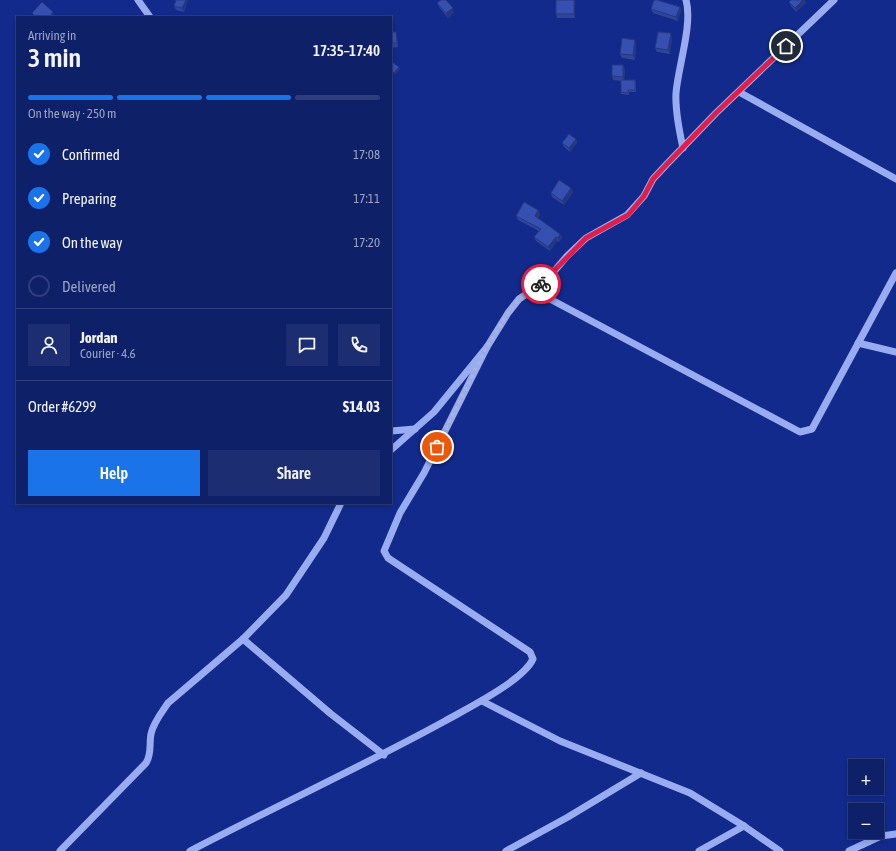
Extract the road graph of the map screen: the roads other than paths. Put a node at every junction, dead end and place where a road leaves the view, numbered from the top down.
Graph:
1 (138, 0) edge
2 (686, 0) edge
3 (834, 0) edge
4 (149, 16) edge
5 (739, 92) junction
6 (683, 148) junction
7 (896, 179) edge
8 (896, 273) edge
9 (533, 290) junction
10 (858, 344) junction
11 (487, 346) junction
12 (896, 352) edge
13 (415, 429) junction
14 (392, 431) edge
15 (392, 449) edge
16 (341, 504) edge
17 (242, 639) junction
18 (482, 701) junction
19 (384, 755) junction
20 (641, 773) junction
21 (744, 826) junction
22 (896, 834) edge
23 (60, 851) edge
24 (190, 851) edge
25 (506, 851) edge
26 (699, 851) edge
27 (780, 851) edge
28 (849, 851) edge

1 - 4 street
2 - 6 street
3 - 5 street
5 - 6 street
5 - 7 street
6 - 9 street
8 - 10 street
9 - 10 street
9 - 11 street
10 - 12 street
11 - 13 street
11 - 18 street
13 - 14 street
13 - 15 street
16 - 17 street
17 - 19 street
17 - 23 street
18 - 19 street
18 - 20 street
19 - 24 street
20 - 21 street
20 - 25 street
21 - 26 street
21 - 27 street
22 - 28 street

